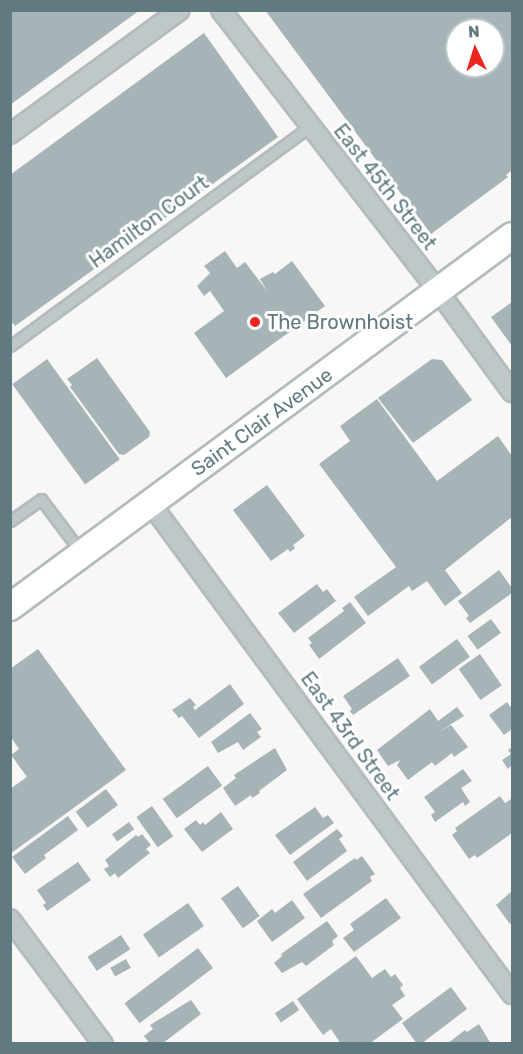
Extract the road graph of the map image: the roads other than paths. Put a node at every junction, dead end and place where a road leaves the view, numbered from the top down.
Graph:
1 (180, 10) edge
2 (221, 10) edge
3 (309, 127) junction
4 (10, 134) edge
5 (513, 236) edge
6 (439, 292) junction
7 (10, 346) edge
8 (513, 392) edge
9 (151, 504) junction
10 (10, 521) edge
11 (83, 554) junction
12 (10, 607) edge
13 (10, 919) edge
14 (513, 994) edge
15 (103, 1044) edge

1 - 4 street
2 - 3 street, East 45th Street
3 - 6 street, East 45th Street
3 - 7 lane, Hamilton Court
5 - 6 main road, Saint Clair Avenue
6 - 8 street, East 45th Street
6 - 9 main road, Saint Clair Avenue
9 - 11 main road, Saint Clair Avenue
9 - 14 street, East 43rd Street
10 - 11 lane
11 - 12 main road, Saint Clair Avenue
13 - 15 street

